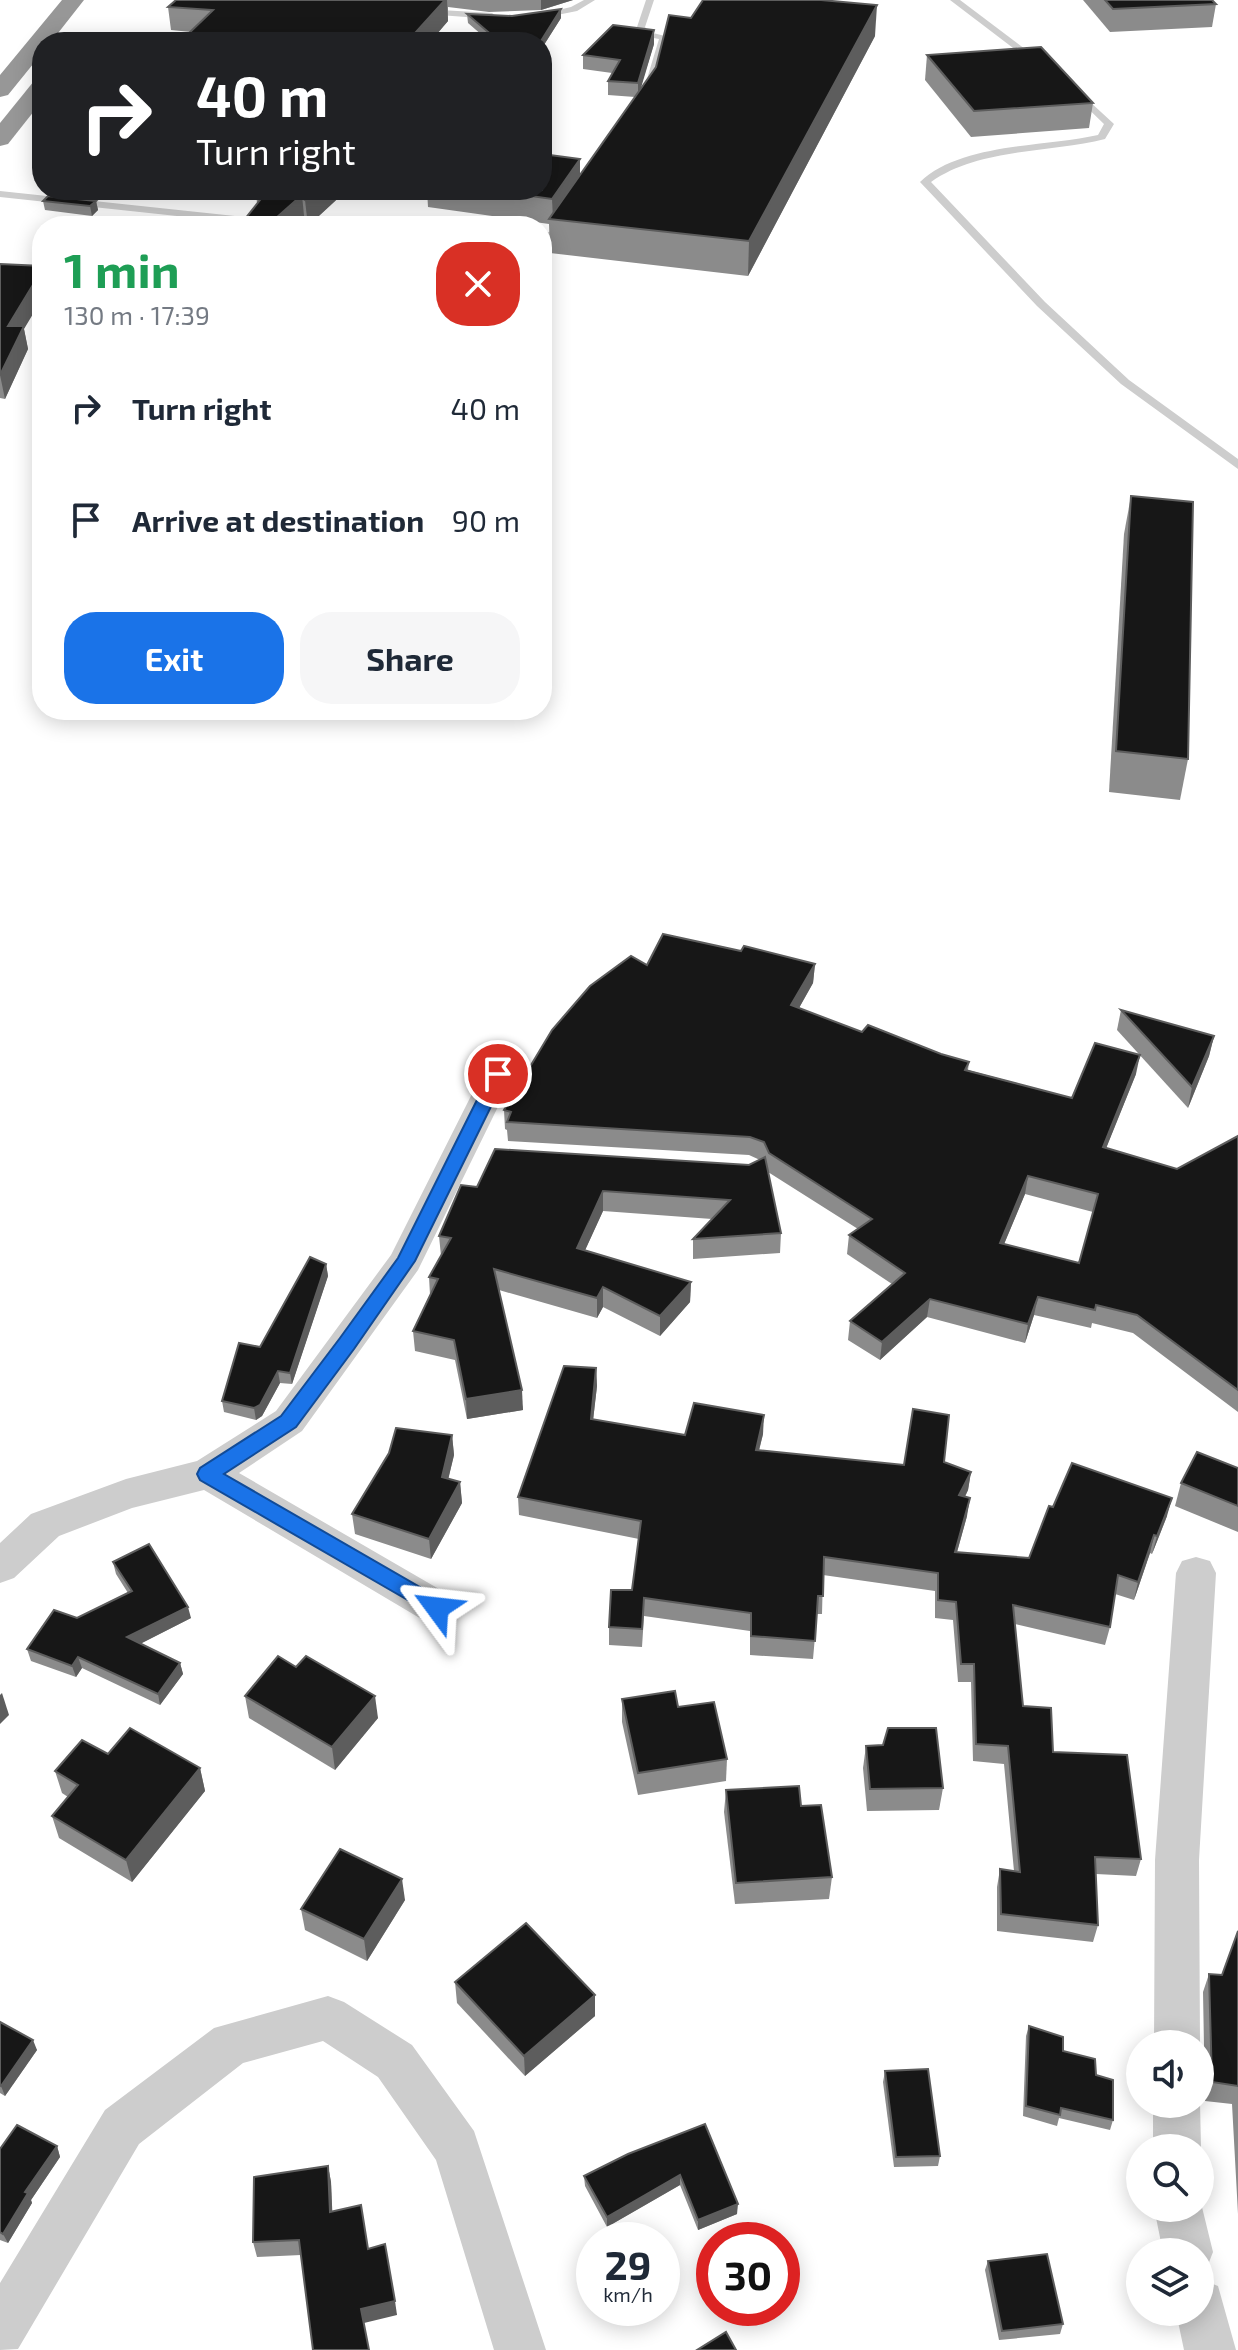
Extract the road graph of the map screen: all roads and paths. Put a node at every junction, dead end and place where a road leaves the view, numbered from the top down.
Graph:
1 (73, 0) edge
2 (591, 0) edge
3 (650, 0) edge
4 (954, 0) edge
5 (414, 10) edge
6 (498, 16) edge
7 (523, 17) edge
8 (47, 32) edge
9 (32, 51) edge
10 (1048, 69) edge
11 (1071, 87) edge
12 (0, 90) edge
13 (32, 99) edge
14 (645, 100) edge
15 (0, 139) edge
16 (0, 194) edge
17 (32, 197) edge
18 (56, 200) edge
19 (574, 208) edge
20 (206, 216) edge
21 (552, 234) edge
22 (1238, 465) edge
23 (498, 1074) dead end
24 (208, 1474) junction
25 (0, 1567) edge
26 (1196, 1573) dead end
27 (437, 1608) dead end
28 (1177, 2030) edge
29 (1205, 2326) edge
30 (0, 2331) edge
31 (520, 2350) edge
32 (1210, 2350) edge

1 - 8 highway
2 - 7 lane
3 - 14 lane
4 - 10 lane
5 - 6 lane
9 - 12 highway
11 - 22 lane
13 - 15 highway
16 - 17 lane
18 - 20 lane
19 - 21 lane
23 - 24 street
24 - 25 street
24 - 27 street
26 - 28 street
29 - 32 street
30 - 31 street

